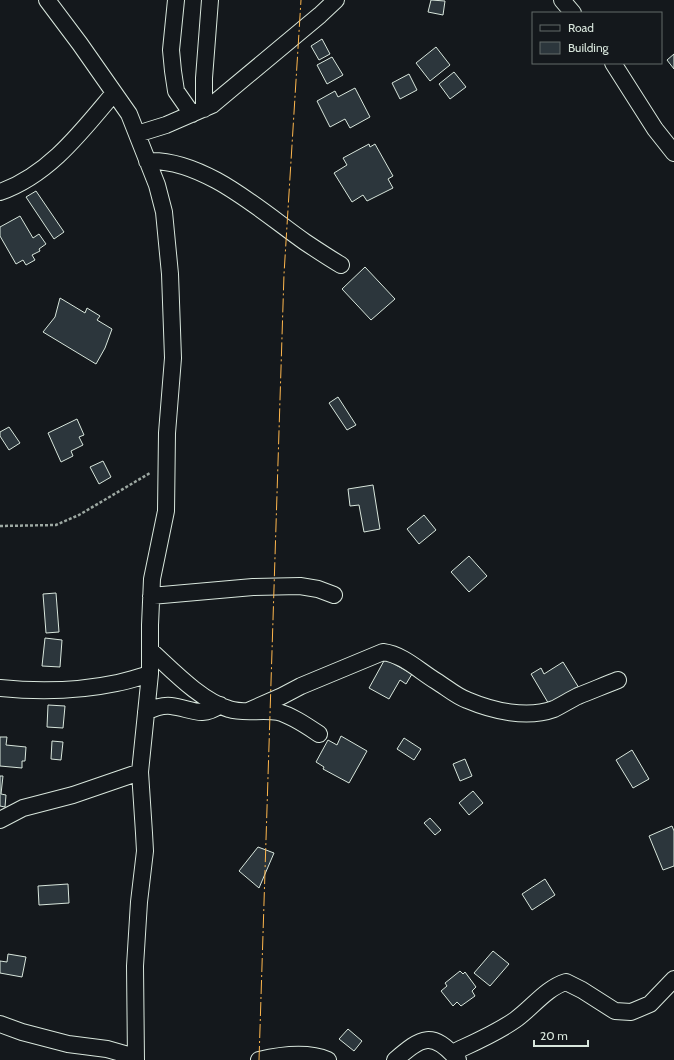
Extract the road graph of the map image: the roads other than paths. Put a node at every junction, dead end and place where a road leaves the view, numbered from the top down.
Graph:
1 (47, 0) edge
2 (176, 0) edge
3 (210, 0) edge
4 (336, 0) edge
5 (562, 0) edge
6 (572, 12) edge
7 (614, 64) edge
8 (114, 93) junction
9 (198, 112) junction
10 (137, 134) junction
11 (674, 152) edge
12 (148, 161) junction
13 (0, 192) edge
14 (342, 265) dead end
15 (334, 595) dead end
16 (152, 596) junction
17 (150, 650) junction
18 (150, 674) junction
19 (618, 680) dead end
20 (0, 688) edge
21 (220, 705) junction
22 (248, 711) junction
23 (146, 712) junction
24 (319, 734) dead end
25 (140, 772) junction
26 (0, 820) edge
27 (674, 979) edge
28 (0, 1024) edge
29 (455, 1056) edge
30 (135, 1059) edge
31 (259, 1060) edge
32 (328, 1060) edge
33 (396, 1060) edge

1 - 8 street
2 - 9 street
3 - 9 street
4 - 9 street
5 - 6 street
7 - 11 street
8 - 10 street
8 - 13 street
9 - 10 street
10 - 12 street
12 - 14 street
12 - 16 street
15 - 16 street
16 - 17 street
17 - 18 street
17 - 21 street
18 - 20 street
18 - 23 street
19 - 22 street
21 - 22 street
21 - 23 street
22 - 24 street
23 - 25 street
25 - 26 street
25 - 30 street
27 - 29 street
28 - 30 street
29 - 33 street
31 - 32 street

